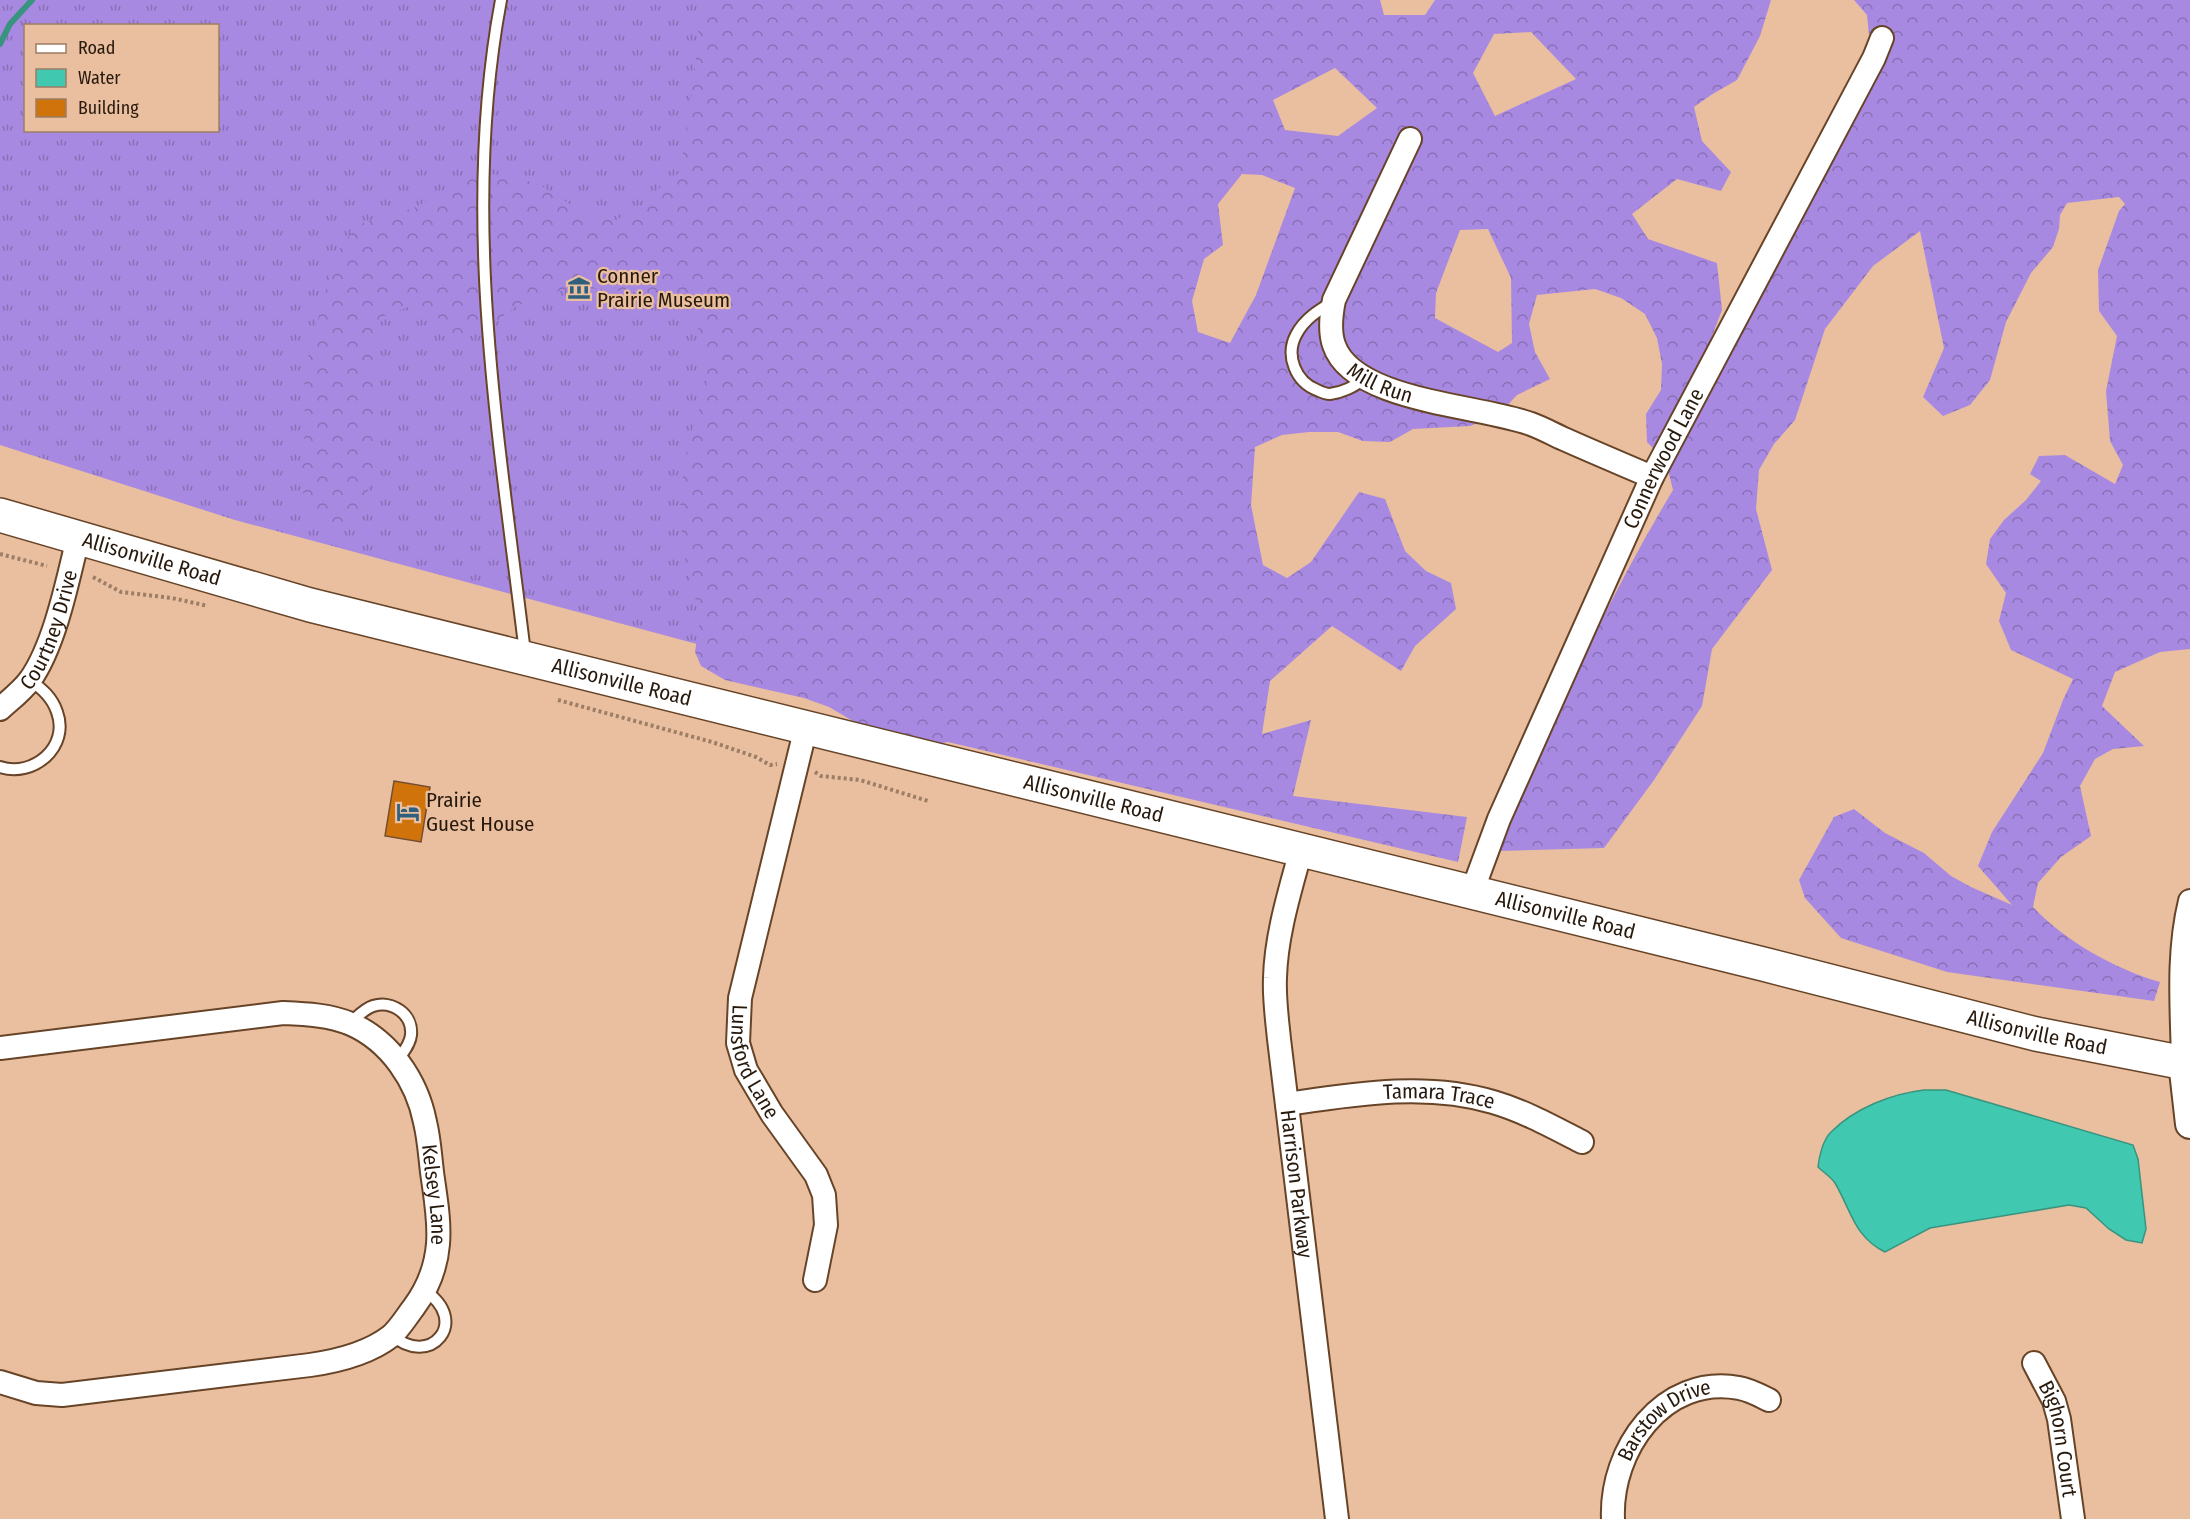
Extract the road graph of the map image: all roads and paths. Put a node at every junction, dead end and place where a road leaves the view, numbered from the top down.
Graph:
1 (501, 0) edge
2 (1882, 38) dead end
3 (1410, 139) dead end
4 (1334, 300) junction
5 (1364, 379) junction
6 (1652, 477) junction
7 (0, 515) edge
8 (78, 538) junction
9 (0, 554) edge
10 (47, 566) dead end
11 (93, 577) dead end
12 (208, 606) dead end
13 (525, 657) junction
14 (30, 680) junction
15 (558, 700) dead end
16 (0, 709) edge
17 (806, 727) junction
18 (779, 764) dead end
19 (0, 767) edge
20 (814, 771) dead end
21 (928, 801) dead end
22 (1301, 850) junction
23 (1472, 892) junction
24 (2190, 901) edge
25 (350, 1023) junction
26 (0, 1048) edge
27 (398, 1060) junction
28 (2186, 1063) edge
29 (1287, 1104) junction
30 (2190, 1124) edge
31 (1582, 1142) dead end
32 (815, 1280) dead end
33 (425, 1291) junction
34 (392, 1335) junction
35 (2034, 1363) dead end
36 (0, 1383) edge
37 (1769, 1400) dead end
38 (1337, 1519) edge
39 (1613, 1519) edge
40 (2073, 1519) edge

1 - 13 lane
2 - 6 street, Connerwood Lane
3 - 4 street, Mill Run
4 - 5 street, Mill Run
4 - 5 lane
5 - 6 street, Mill Run
6 - 23 street, Connerwood Lane
7 - 8 main road, Allisonville Road
8 - 13 main road, Allisonville Road
8 - 14 street, Courtney Drive
9 - 10 path
11 - 12 path
13 - 17 main road, Allisonville Road
14 - 16 street, Courtney Drive
14 - 19 lane
15 - 18 path
17 - 22 main road, Allisonville Road
17 - 32 street, Lunsford Lane
20 - 21 path
22 - 23 main road, Allisonville Road
22 - 29 street, Harrison Parkway
23 - 28 main road, Allisonville Road
24 - 28 street
25 - 26 street, Kelsey Lane
25 - 27 street, Kelsey Lane
25 - 27 lane
27 - 33 street, Kelsey Lane
28 - 30 street
29 - 31 street, Tamara Trace
29 - 38 street, Harrison Parkway
33 - 34 street, Kelsey Lane
33 - 34 lane
34 - 36 street, Kelsey Lane
35 - 40 street, Bighorn Court
37 - 39 street, Barstow Drive

